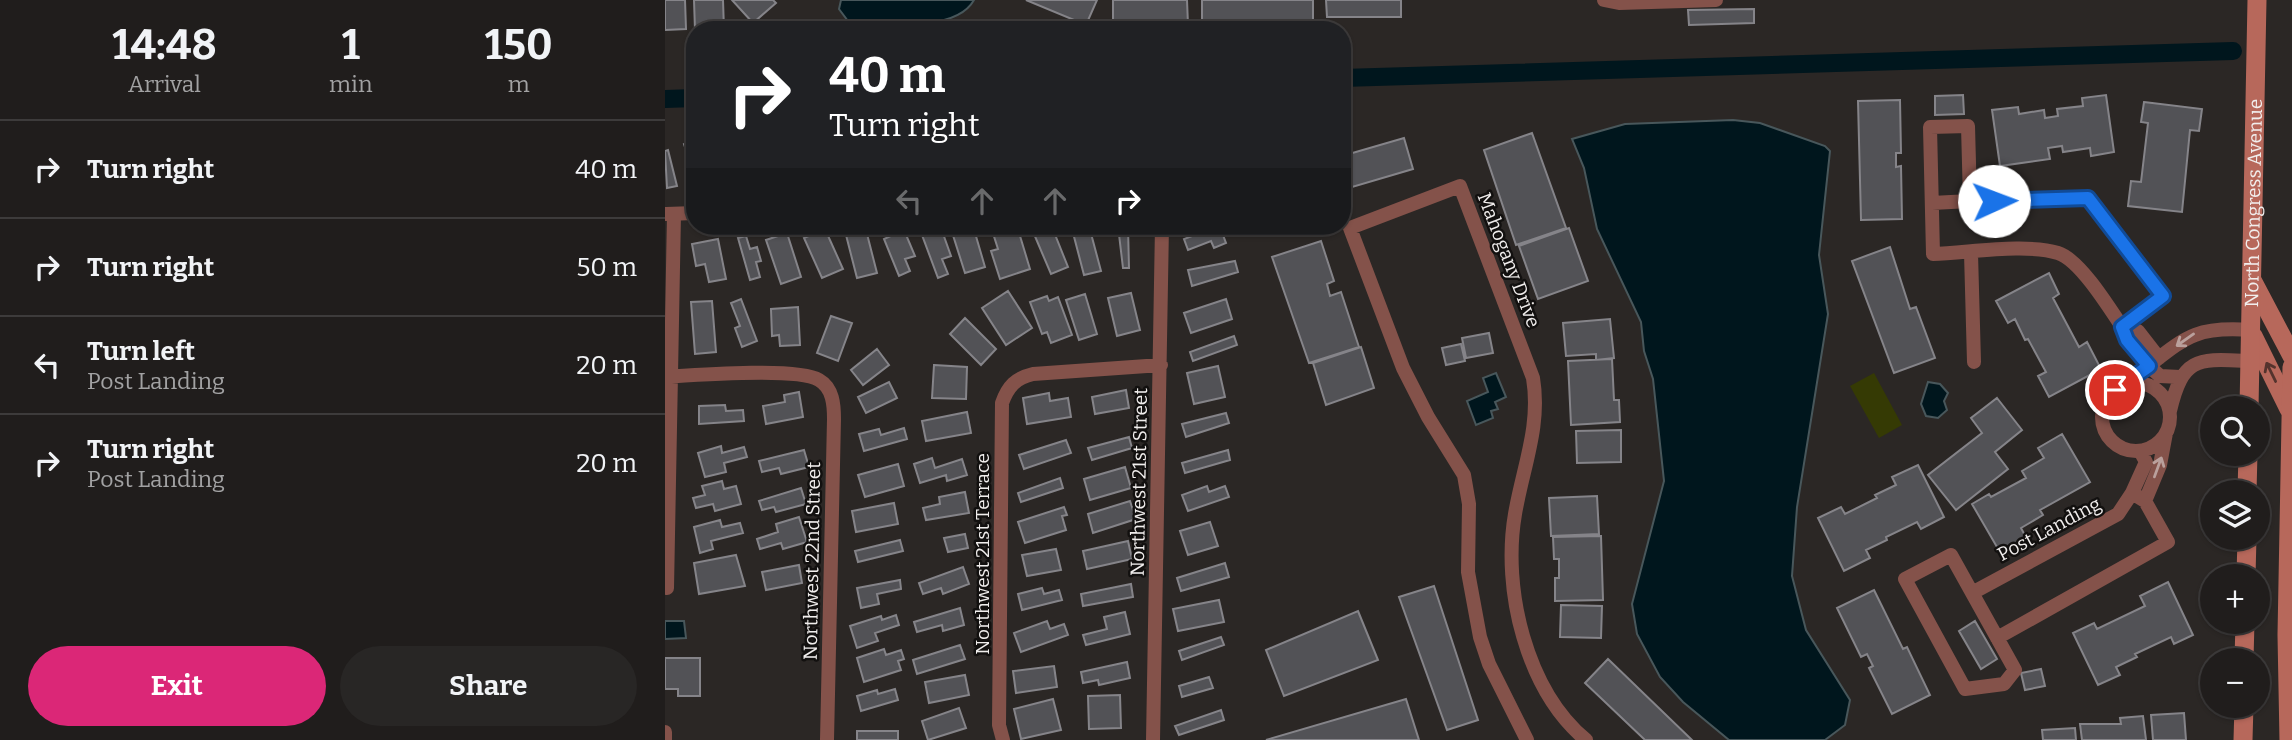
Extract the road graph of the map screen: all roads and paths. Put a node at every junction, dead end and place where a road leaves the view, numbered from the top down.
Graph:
1 (1604, 0) edge
2 (1716, 0) edge
3 (2257, 0) edge
4 (1970, 201) junction
5 (1932, 203) junction
6 (669, 214) edge
7 (1351, 228) edge
8 (1351, 231) edge
9 (1163, 235) edge
10 (1971, 253) junction
11 (2251, 278) junction
12 (2122, 327) junction
13 (2250, 330) junction
14 (2292, 356) edge
15 (2250, 361) junction
16 (1974, 362) dead end
17 (2154, 362) junction
18 (1161, 365) junction
19 (2292, 367) edge
20 (669, 377) edge
21 (2180, 377) junction
22 (2123, 385) junction
23 (2249, 396) edge
24 (2170, 411) junction
25 (2291, 413) edge
26 (2166, 433) junction
27 (2140, 451) junction
28 (2132, 493) junction
29 (2145, 501) junction
30 (667, 588) dead end
31 (1972, 593) junction
32 (1997, 638) junction
33 (2244, 718) edge
34 (665, 732) edge
35 (665, 740) edge
36 (827, 740) edge
37 (1003, 740) edge
38 (1153, 740) edge
39 (1527, 740) edge
40 (1586, 740) edge
41 (2243, 740) edge
42 (2289, 740) edge

1 - 2 street
3 - 11 main road, North Congress Avenue
4 - 5 street
4 - 5 street
4 - 12 street
5 - 10 street
6 - 20 street
7 - 40 street, Mahogany Drive
8 - 39 street, Mahogany Drive
9 - 18 street, Northwest 21st Street
10 - 12 street
10 - 16 street
11 - 13 main road, North Congress Avenue
11 - 14 main road
12 - 17 street
13 - 15 main road, North Congress Avenue
13 -> 17 street
25 -> 13 main road
15 - 21 street
15 - 23 main road, North Congress Avenue
17 - 21 street
17 - 22 street
18 - 37 street, Northwest 21st Terrace
18 - 38 street, Northwest 21st Street
19 - 25 main road
20 - 30 street
20 - 36 street, Northwest 22nd Street
21 - 24 street
22 - 24 street
22 - 27 street
24 - 26 street
25 - 42 main road
26 - 27 street
29 -> 26 street
27 - 28 street, Post Landing
28 - 29 street
28 - 31 street, Post Landing
29 - 32 street
31 - 32 street
31 - 32 street
33 - 41 main road
34 - 35 street

